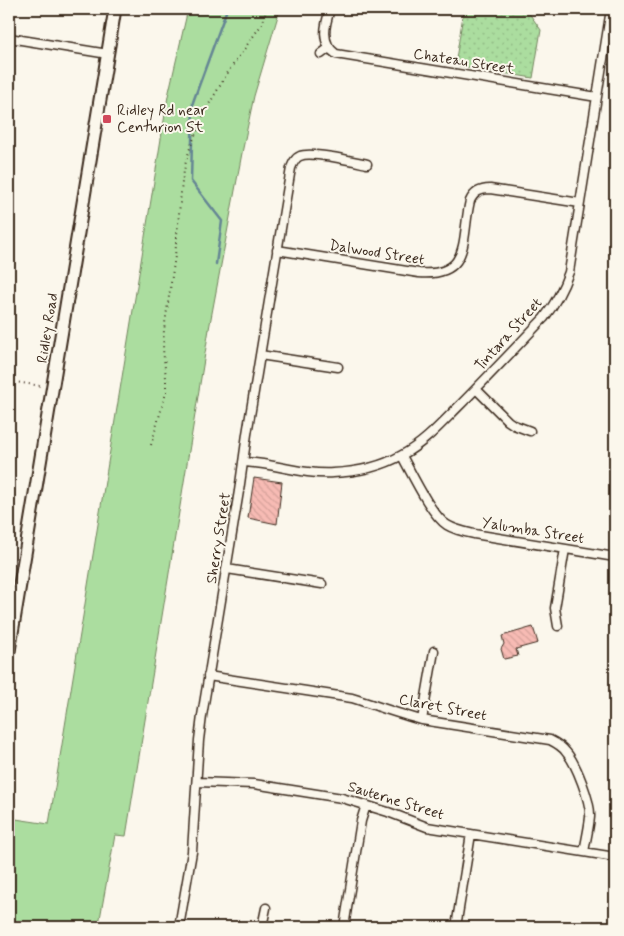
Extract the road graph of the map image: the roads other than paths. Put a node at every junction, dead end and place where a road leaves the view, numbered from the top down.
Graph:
1 (116, 9) edge
2 (330, 9) edge
3 (612, 9) edge
4 (9, 38) edge
5 (329, 48) junction
6 (108, 54) junction
7 (321, 54) dead end
8 (597, 97) junction
9 (367, 164) dead end
10 (471, 184) dead end
11 (476, 192) junction
12 (580, 203) junction
13 (277, 250) junction
14 (260, 355) junction
15 (338, 368) dead end
16 (476, 389) junction
17 (530, 431) dead end
18 (402, 456) junction
19 (243, 462) junction
20 (564, 549) junction
21 (615, 557) edge
22 (227, 569) junction
23 (322, 584) dead end
24 (558, 626) dead end
25 (9, 651) edge
26 (434, 651) dead end
27 (208, 676) junction
28 (422, 720) junction
29 (197, 782) junction
30 (366, 805) junction
31 (471, 834) junction
32 (584, 852) junction
33 (615, 856) edge
34 (266, 908) dead end
35 (179, 927) edge
36 (262, 927) edge
37 (344, 927) edge
38 (456, 927) edge

1 - 6 street, Ridley Road
2 - 5 street
3 - 8 street, Tintara Street
4 - 6 street
5 - 7 street
5 - 8 street, Chateau Street
6 - 25 street, Ridley Road
8 - 12 street, Tintara Street
9 - 13 street, Sherry Street
10 - 11 street
11 - 12 street
11 - 13 street, Dalwood Street
12 - 16 street, Tintara Street
13 - 14 street, Sherry Street
14 - 15 street
14 - 19 street, Sherry Street
16 - 17 street
16 - 18 street, Tintara Street
18 - 19 street, Tintara Street
18 - 20 street, Yalumba Street
19 - 22 street, Sherry Street
20 - 21 street, Yalumba Street
20 - 24 street
22 - 23 street
22 - 27 street, Sherry Street
26 - 28 street
27 - 28 street, Claret Street
27 - 29 street, Sherry Street
28 - 32 street, Claret Street
29 - 30 street, Sauterne Street
29 - 35 street, Sherry Street
30 - 31 street, Sauterne Street
30 - 37 street
31 - 32 street, Sauterne Street
31 - 38 street
32 - 33 street, Sauterne Street
34 - 36 street

